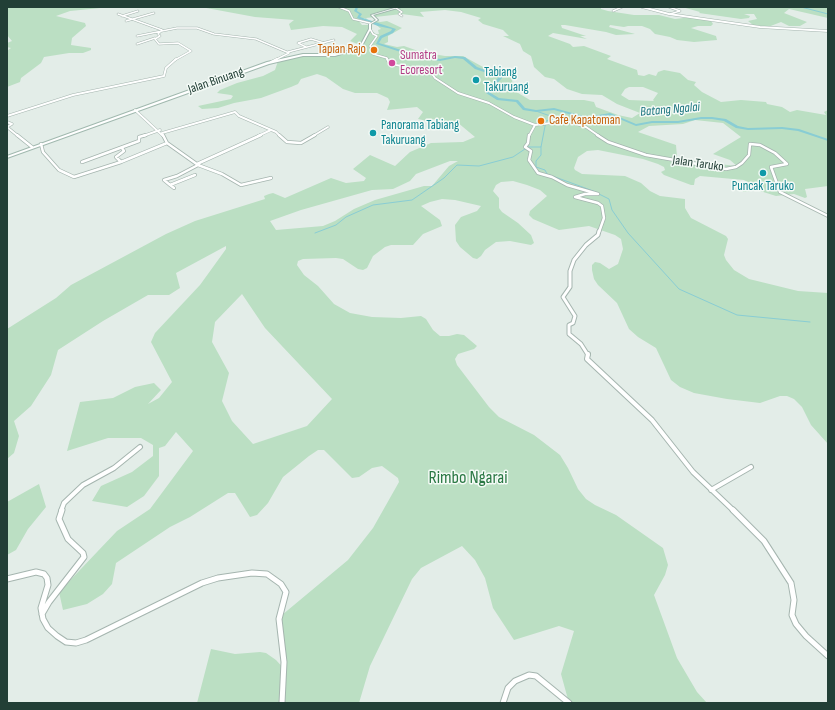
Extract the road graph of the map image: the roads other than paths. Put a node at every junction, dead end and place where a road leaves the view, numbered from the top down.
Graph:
1 (339, 7) edge
2 (400, 7) edge
3 (622, 7) edge
4 (642, 7) edge
5 (669, 7) edge
6 (396, 8) junction
7 (624, 10) dead end
8 (138, 11) dead end
9 (613, 11) dead end
10 (154, 13) dead end
11 (118, 14) dead end
12 (669, 14) junction
13 (122, 16) junction
14 (402, 16) dead end
15 (132, 19) junction
16 (126, 21) dead end
17 (371, 23) junction
18 (772, 27) junction
19 (370, 28) junction
20 (790, 30) dead end
21 (828, 30) edge
22 (162, 31) junction
23 (137, 36) dead end
24 (155, 38) junction
25 (334, 40) dead end
26 (324, 43) junction
27 (137, 44) dead end
28 (306, 48) junction
29 (288, 52) junction
30 (268, 63) junction
31 (135, 110) junction
32 (7, 116) edge
33 (7, 122) edge
34 (536, 126) junction
35 (328, 127) dead end
36 (270, 130) junction
37 (161, 132) junction
38 (41, 144) junction
39 (167, 144) junction
40 (32, 147) junction
41 (122, 148) junction
42 (7, 157) edge
43 (82, 162) dead end
44 (120, 162) junction
45 (198, 165) junction
46 (195, 175) dead end
47 (271, 178) dead end
48 (170, 184) junction
49 (174, 188) dead end
50 (828, 216) edge
51 (140, 447) dead end
52 (751, 467) dead end
53 (711, 490) junction
54 (7, 579) edge
55 (42, 614) junction
56 (828, 656) edge
57 (282, 703) edge
58 (503, 703) edge
59 (569, 703) edge

1 - 17 street
2 - 6 main road
3 - 7 street
3 - 9 street
4 - 12 street
5 - 12 street
6 - 14 street
6 - 17 main road
8 - 13 street
10 - 15 street
11 - 13 street
12 - 18 street
13 - 15 street
15 - 16 street
15 - 22 street
17 - 19 main road, Jalan Binuang
18 - 20 street
18 - 21 street
19 - 30 main road, Jalan Binuang
19 - 34 street
22 - 23 street
22 - 24 street
22 - 29 street
24 - 27 street
24 - 32 street
25 - 26 street
26 - 28 street
26 - 28 street
28 - 29 street
29 - 30 street
30 - 31 main road, Jalan Binuang
31 - 37 street
31 - 38 main road, Jalan Binuang
33 - 40 street
34 - 50 street, Jalan Taruko
34 - 53 street
35 - 36 street
36 - 37 street
36 - 45 street
37 - 39 street
37 - 41 street
38 - 40 main road, Jalan Binuang
38 - 44 street
39 - 44 street
39 - 45 street
40 - 42 main road, Jalan Binuang
41 - 43 street
41 - 44 street
45 - 47 street
45 - 48 street
46 - 48 street
48 - 49 street
51 - 55 street
52 - 53 street
53 - 56 street
54 - 55 street
55 - 57 street
58 - 59 street

